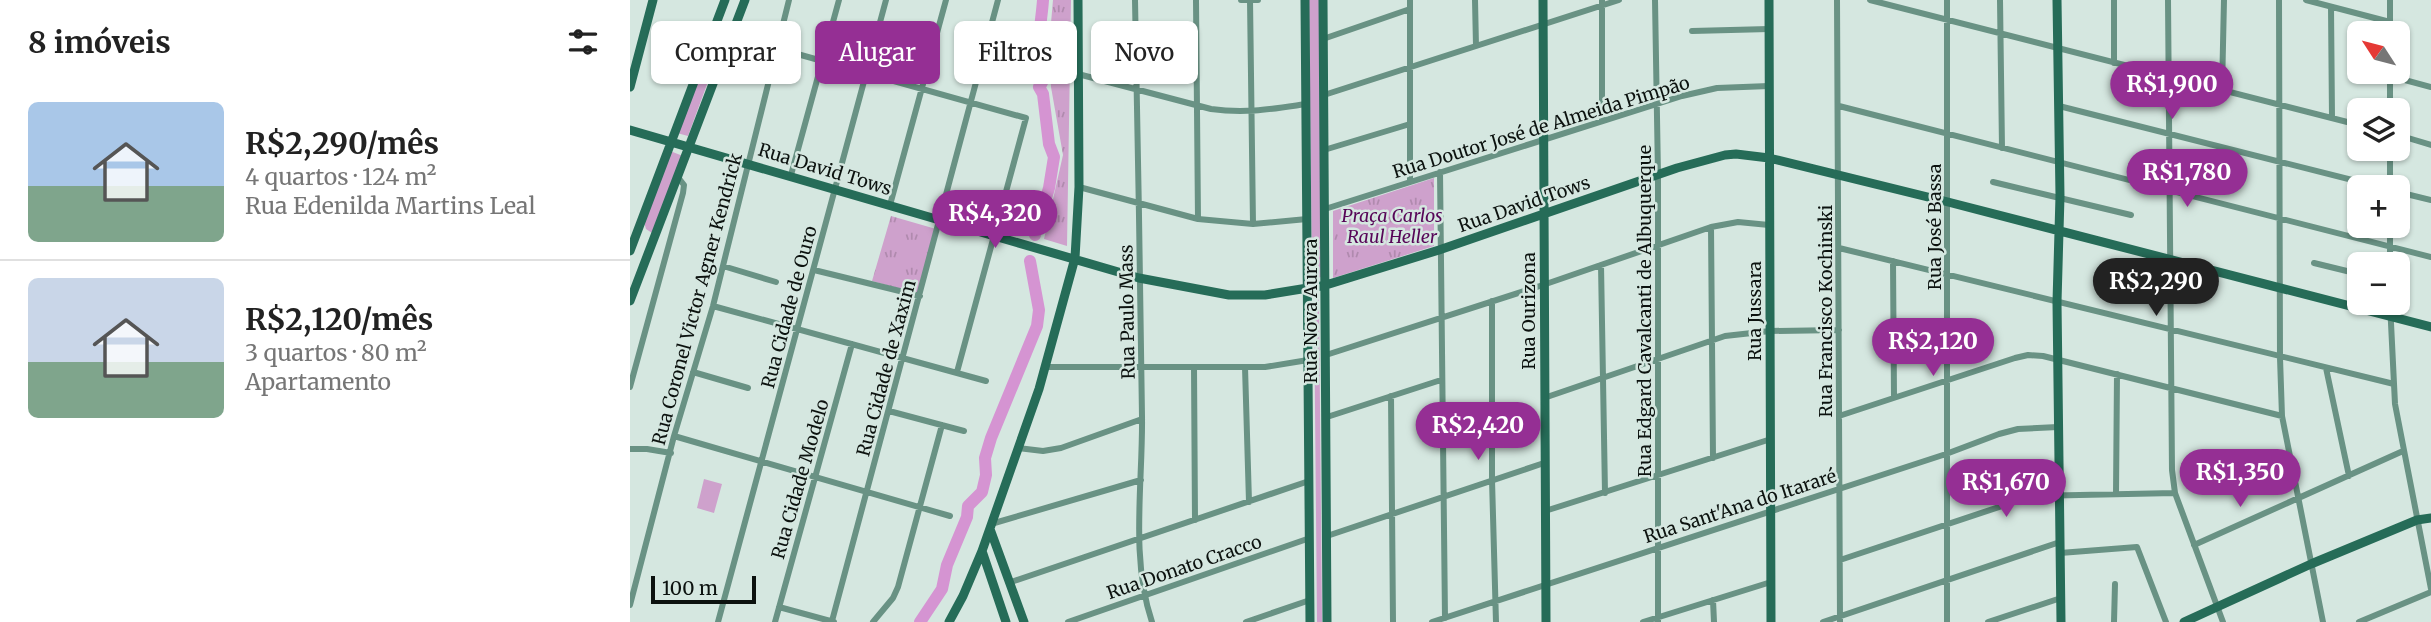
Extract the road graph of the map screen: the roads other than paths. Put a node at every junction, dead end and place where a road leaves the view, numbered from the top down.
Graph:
1 (653, 0) edge
2 (725, 0) edge
3 (745, 0) edge
4 (789, 0) edge
5 (839, 0) edge
6 (886, 0) edge
7 (946, 0) edge
8 (998, 0) edge
9 (1078, 0) edge
10 (1135, 0) edge
11 (1196, 0) edge
12 (1241, 0) edge
13 (1258, 0) edge
14 (1305, 0) edge
15 (1322, 0) edge
16 (1410, 0) edge
17 (1475, 0) edge
18 (1544, 0) edge
19 (1619, 0) edge
20 (1656, 0) edge
21 (1769, 0) edge
22 (1837, 0) edge
23 (1870, 0) edge
24 (1947, 0) edge
25 (2000, 0) edge
26 (2057, 0) edge
27 (2114, 0) edge
28 (2168, 0) edge
29 (2224, 0) edge
30 (2279, 0) edge
31 (2306, 0) edge
32 (2390, 0) edge
33 (1250, 1) edge
34 (1602, 3) edge
35 (1890, 3) edge
36 (2331, 7) junction
37 (1410, 9) junction
38 (1948, 20) junction
39 (717, 21) edge
40 (737, 21) edge
41 (783, 21) edge
42 (833, 21) edge
43 (880, 21) edge
44 (2386, 21) edge
45 (2390, 21) edge
46 (1544, 24) junction
47 (1769, 29) junction
48 (1692, 31) dead end
49 (2001, 34) junction
50 (1323, 39) junction
51 (1476, 46) junction
52 (2057, 48) junction
53 (2114, 63) junction
54 (1410, 67) junction
55 (1079, 74) junction
56 (2168, 76) junction
57 (2410, 80) edge
58 (693, 84) edge
59 (712, 84) edge
60 (767, 84) edge
61 (817, 84) edge
62 (864, 84) edge
63 (908, 84) edge
64 (1769, 86) junction
65 (630, 87) edge
66 (2431, 87) edge
67 (922, 88) junction
68 (1137, 90) junction
69 (2222, 90) junction
70 (1324, 95) junction
71 (972, 102) junction
72 (1306, 103) junction
73 (1657, 104) junction
74 (1198, 105) junction
75 (2278, 105) junction
76 (1839, 106) junction
77 (2059, 106) junction
78 (1252, 112) junction
79 (2332, 118) junction
80 (1602, 121) junction
81 (2347, 122) edge
82 (1410, 124) junction
83 (630, 130) edge
84 (1949, 134) junction
85 (2169, 134) junction
86 (1543, 139) junction
87 (2410, 139) edge
88 (671, 141) junction
89 (2431, 145) edge
90 (688, 146) junction
91 (2002, 148) junction
92 (1324, 150) junction
93 (1769, 158) junction
94 (2060, 162) junction
95 (2279, 162) junction
96 (748, 163) junction
97 (1324, 165) junction
98 (1306, 167) junction
99 (1440, 172) junction
100 (791, 175) junction
101 (1658, 175) junction
102 (1838, 175) junction
103 (677, 176) junction
104 (2347, 179) edge
105 (1325, 182) junction
106 (1410, 182) junction
107 (1993, 183) dead end
108 (1307, 186) junction
109 (1079, 187) junction
110 (836, 189) junction
111 (2170, 191) junction
112 (2410, 195) edge
113 (2060, 197) junction
114 (2431, 200) edge
115 (1948, 202) junction
116 (1140, 204) junction
117 (890, 205) junction
118 (1325, 209) junction
119 (1544, 214) junction
120 (2131, 215) dead end
121 (1198, 219) junction
122 (1307, 219) junction
123 (2279, 219) junction
124 (941, 220) junction
125 (641, 222) junction
126 (1253, 224) junction
127 (1769, 225) junction
128 (1711, 227) junction
129 (2060, 231) junction
130 (995, 235) junction
131 (654, 238) junction
132 (2390, 238) edge
133 (634, 240) junction
134 (1658, 246) junction
135 (2390, 247) junction
136 (1839, 248) junction
137 (1439, 250) junction
138 (630, 251) edge
139 (2390, 252) edge
140 (647, 256) junction
141 (1075, 257) junction
142 (2431, 257) edge
143 (2169, 259) junction
144 (1893, 261) junction
145 (2314, 263) dead end
146 (1601, 265) junction
147 (723, 266) junction
148 (814, 270) junction
149 (2347, 271) edge
150 (1948, 274) junction
151 (1139, 278) junction
152 (776, 282) dead end
153 (1326, 285) junction
154 (1543, 285) junction
155 (1308, 288) junction
156 (2280, 288) junction
157 (920, 296) junction
158 (630, 301) edge
159 (1492, 301) junction
160 (2057, 302) junction
161 (713, 306) junction
162 (2390, 317) junction
163 (1440, 318) junction
164 (2431, 327) edge
165 (798, 329) junction
166 (1839, 330) junction
167 (2170, 330) junction
168 (1770, 331) junction
169 (1712, 341) junction
170 (852, 344) junction
171 (1326, 355) junction
172 (2280, 358) junction
173 (903, 359) junction
174 (1658, 359) junction
175 (1308, 360) junction
176 (2059, 360) junction
177 (1045, 367) junction
178 (1194, 367) junction
179 (1245, 367) junction
180 (1141, 368) junction
181 (2326, 368) junction
182 (694, 372) junction
183 (957, 373) junction
184 (2117, 374) junction
185 (1603, 378) junction
186 (1947, 379) junction
187 (1441, 380) junction
188 (986, 381) dead end
189 (2393, 384) junction
190 (630, 387) edge
191 (2171, 387) junction
192 (748, 388) dead end
193 (1391, 396) junction
194 (1895, 397) junction
195 (1545, 398) junction
196 (889, 411) junction
197 (1839, 416) junction
198 (2283, 416) junction
199 (1326, 417) junction
200 (1142, 419) junction
201 (942, 425) junction
202 (2058, 427) junction
203 (964, 431) dead end
204 (674, 436) junction
205 (1771, 439) junction
206 (1018, 448) junction
207 (630, 449) edge
208 (1309, 450) junction
209 (1327, 450) junction
210 (2403, 451) junction
211 (671, 453) junction
212 (1946, 454) junction
213 (1713, 458) junction
214 (762, 462) junction
215 (1544, 463) junction
216 (2349, 476) junction
217 (816, 477) junction
218 (1658, 477) junction
219 (1141, 480) junction
220 (1492, 480) junction
221 (1309, 481) junction
222 (1840, 488) junction
223 (867, 492) junction
224 (1605, 493) junction
225 (2175, 493) junction
226 (2116, 494) junction
227 (2060, 495) junction
228 (1443, 496) junction
229 (2298, 499) junction
230 (1249, 502) junction
231 (919, 506) junction
232 (1545, 511) junction
233 (1771, 511) junction
234 (1391, 514) junction
235 (950, 516) dead end
236 (2431, 518) edge
237 (1195, 520) junction
238 (2417, 520) junction
239 (1946, 525) junction
240 (990, 527) junction
241 (1327, 536) junction
242 (1310, 538) junction
243 (1140, 540) junction
244 (2060, 542) junction
245 (2194, 545) junction
246 (1658, 547) junction
247 (982, 551) junction
248 (2060, 553) junction
249 (1840, 560) junction
250 (2311, 564) junction
251 (1946, 579) junction
252 (1011, 582) junction
253 (1771, 582) junction
254 (1545, 584) junction
255 (2115, 584) dead end
256 (2431, 591) edge
257 (632, 593) edge
258 (1144, 596) junction
259 (2061, 598) junction
260 (1310, 600) junction
261 (1496, 600) junction
262 (1713, 600) junction
263 (630, 606) edge
264 (779, 607) junction
265 (2217, 609) junction
266 (1445, 620) edge
267 (1658, 620) edge
268 (1840, 620) edge
269 (950, 621) edge
270 (719, 622) edge
271 (775, 622) edge
272 (833, 622) edge
273 (873, 622) edge
274 (1006, 622) edge
275 (1024, 622) edge
276 (1068, 622) edge
277 (1152, 622) edge
278 (1246, 622) edge
279 (1311, 622) edge
280 (1327, 622) edge
281 (1393, 622) edge
282 (1432, 622) edge
283 (1496, 622) edge
284 (1546, 622) edge
285 (1643, 622) edge
286 (1714, 622) edge
287 (1771, 622) edge
288 (1823, 622) edge
289 (1947, 622) edge
290 (1988, 622) edge
291 (2061, 622) edge
292 (2115, 622) edge
293 (2165, 622) edge
294 (2184, 622) edge
295 (2223, 622) edge
296 (2322, 622) edge
297 (2359, 622) edge

1 - 65 street
2 - 39 street
3 - 40 street
4 - 41 street, Rua Coronel Victor Agner Kendrick
5 - 42 street
6 - 43 street, Rua Cidade de Ouro
7 - 67 street
8 - 71 street, Rua Cidade de Xaxim
9 - 55 street
10 - 68 street, Rua Paulo Mass
11 - 74 street
12 - 33 street
13 - 33 street
14 - 72 street, Rua Nova Aurora
15 - 50 street, Rua Nova Aurora
16 - 37 street
17 - 51 street
18 - 46 street, Rua Ourizona
19 - 34 street
20 - 73 street, Rua Edgard Cavalcanti de Albuquerque
21 - 47 street, Rua Jussara
22 - 76 street, Rua Francisco Kochinski
23 - 35 street
24 - 38 street, Rua José Bassa
25 - 49 street
26 - 52 street
27 - 53 street
28 - 56 street
29 - 69 street
30 - 75 street
31 - 36 street
32 - 45 street
33 - 78 street
34 - 46 street
34 - 80 street
35 - 38 street
36 - 44 street
36 - 79 street
37 - 50 street
37 - 54 street
38 - 49 street
38 - 84 street, Rua José Bassa
46 - 51 street
46 - 86 street, Rua Ourizona
47 - 48 street
47 - 64 street, Rua Jussara
49 - 52 street
49 - 91 street
50 - 70 street, Rua Nova Aurora
51 - 54 street
52 - 53 street
52 - 77 street
53 - 56 street
54 - 70 street
54 - 82 street
55 - 68 street
55 - 109 street
56 - 69 street
56 - 85 street
57 - 66 street
58 - 88 street
59 - 90 street
60 - 96 street, Rua Coronel Victor Agner Kendrick
61 - 100 street
62 - 110 street, Rua Cidade de Ouro
63 - 67 street
64 - 73 street, Rua Doutor José de Almeida Pimpão
64 - 93 street, Rua Jussara
67 - 71 street
67 - 117 street
68 - 74 street
68 - 116 street, Rua Paulo Mass
69 - 75 street
70 - 92 street, Rua Nova Aurora
71 - 124 street, Rua Cidade de Xaxim
71 - 130 street
72 - 78 street
72 - 98 street, Rua Nova Aurora
73 - 80 street, Rua Doutor José de Almeida Pimpão
73 - 101 street, Rua Edgard Cavalcanti de Albuquerque
74 - 78 street
74 - 121 street
75 - 79 street
75 - 95 street
76 - 84 street
76 - 102 street, Rua Francisco Kochinski
77 - 85 street
77 - 94 street
78 - 126 street
79 - 81 street
80 - 86 street, Rua Doutor José de Almeida Pimpão
82 - 92 street
82 - 106 street
83 - 88 street, Rua David Tows
84 - 91 street
84 - 115 street, Rua José Bassa
85 - 95 street
85 - 111 street
86 - 99 street, Rua Doutor José de Almeida Pimpão
86 - 119 street, Rua Ourizona
87 - 89 street
88 - 90 street, Rua David Tows
88 - 125 street
90 - 96 street, Rua David Tows
90 - 103 street
91 - 94 street
92 - 97 street, Rua Nova Aurora
93 - 101 street, Rua David Tows
93 - 102 street, Rua David Tows
93 - 127 street, Rua Jussara
94 - 111 street
94 - 113 street
95 - 104 street
95 - 123 street
96 - 100 street, Rua David Tows
96 - 147 street, Rua Coronel Victor Agner Kendrick
97 - 98 street
97 - 105 street, Rua Nova Aurora
98 - 108 street, Rua Nova Aurora
99 - 106 street, Rua Doutor José de Almeida Pimpão
99 - 137 street
100 - 110 street, Rua David Tows
101 - 119 street, Rua David Tows
101 - 134 street, Rua Edgard Cavalcanti de Albuquerque
102 - 115 street, Rua David Tows
102 - 136 street, Rua Francisco Kochinski
103 - 131 street
103 - 190 street
105 - 108 street
105 - 118 street, Rua Nova Aurora
106 - 118 street, Rua Doutor José de Almeida Pimpão
107 - 113 street
108 - 122 street, Rua Nova Aurora
109 - 116 street
109 - 141 street
110 - 117 street, Rua David Tows
110 - 148 street, Rua Cidade de Ouro
111 - 123 street
111 - 143 street
112 - 114 street
113 - 120 street
113 - 129 street
115 - 129 street, Rua David Tows
115 - 150 street, Rua José Bassa
116 - 121 street
116 - 151 street, Rua Paulo Mass
117 - 124 street, Rua David Tows
118 - 153 street, Rua Nova Aurora
119 - 137 street, Rua David Tows
119 - 154 street, Rua Ourizona
121 - 126 street
122 - 126 street
122 - 155 street, Rua Nova Aurora
123 - 135 street
123 - 156 street
124 - 130 street, Rua David Tows
124 - 157 street, Rua Cidade de Xaxim
125 - 131 street
125 - 133 street
127 - 128 street
127 - 168 street, Rua Jussara
128 - 134 street
128 - 169 street
129 - 143 street, Rua David Tows
129 - 160 street
130 - 141 street, Rua David Tows
130 - 183 street
131 - 140 street
132 - 135 street
133 - 138 street
133 - 140 street
134 - 146 street
134 - 174 street, Rua Edgard Cavalcanti de Albuquerque
135 - 139 street
135 - 142 street
136 - 144 street
136 - 166 street, Rua Francisco Kochinski
137 - 153 street, Rua David Tows
137 - 163 street
140 - 158 street
141 - 151 street, Rua David Tows
141 - 177 street
143 - 156 street, Rua David Tows
143 - 167 street
144 - 150 street
144 - 194 street
145 - 149 street
146 - 154 street
146 - 185 street
147 - 152 street
147 - 161 street, Rua Coronel Victor Agner Kendrick
148 - 157 street
148 - 165 street, Rua Cidade de Ouro
150 - 160 street
150 - 186 street, Rua José Bassa
151 - 155 street, Rua David Tows
151 - 180 street, Rua Paulo Mass
153 - 155 street, Rua David Tows
153 - 171 street, Rua Nova Aurora
154 - 159 street
154 - 195 street, Rua Ourizona
155 - 175 street, Rua Nova Aurora
156 - 162 street, Rua David Tows
156 - 172 street
157 - 173 street, Rua Cidade de Xaxim
159 - 163 street
159 - 220 street
160 - 167 street
160 - 176 street
161 - 165 street
161 - 182 street, Rua Coronel Victor Agner Kendrick
162 - 164 street, Rua David Tows
162 - 189 street
163 - 171 street
163 - 187 street
165 - 170 street
165 - 214 street, Rua Cidade de Ouro
166 - 168 street
166 - 197 street, Rua Francisco Kochinski
167 - 172 street
167 - 191 street
168 - 169 street
168 - 205 street, Rua Jussara
169 - 174 street
169 - 213 street
170 - 173 street
170 - 217 street, Rua Cidade Modelo
171 - 199 street, Rua Nova Aurora
172 - 181 street
172 - 198 street
173 - 183 street
173 - 196 street, Rua Cidade de Xaxim
174 - 185 street
174 - 218 street, Rua Edgard Cavalcanti de Albuquerque
175 - 179 street
175 - 208 street, Rua Nova Aurora
176 - 184 street
176 - 186 street
176 - 202 street
177 - 180 street
177 - 206 street
178 - 179 street
178 - 180 street
178 - 237 street
179 - 230 street
180 - 200 street, Rua Paulo Mass
181 - 189 street
181 - 216 street
182 - 192 street
182 - 204 street, Rua Coronel Victor Agner Kendrick
183 - 188 street
184 - 191 street
184 - 226 street
185 - 195 street
185 - 224 street
186 - 194 street
186 - 212 street, Rua José Bassa
187 - 193 street
187 - 228 street
189 - 210 street
191 - 198 street
191 - 225 street
193 - 199 street
193 - 234 street
194 - 197 street
195 - 215 street, Rua Ourizona
196 - 201 street
196 - 223 street, Rua Cidade de Xaxim
197 - 222 street, Rua Francisco Kochinski
198 - 229 street
199 - 209 street, Rua Nova Aurora
200 - 206 street
200 - 219 street, Rua Paulo Mass
201 - 203 street
201 - 231 street
202 - 212 street, Rua Sant'Ana do Itararé
202 - 227 street
204 - 211 street, Rua Coronel Victor Agner Kendrick
204 - 214 street
205 - 213 street
205 - 233 street, Rua Jussara
206 - 240 street
207 - 211 street
208 - 209 street
208 - 221 street, Rua Nova Aurora
209 - 241 street, Rua Nova Aurora
210 - 216 street
210 - 238 street
211 - 257 street, Rua Coronel Victor Agner Kendrick
212 - 222 street, Rua Sant'Ana do Itararé
212 - 239 street, Rua José Bassa
213 - 218 street
214 - 217 street
214 - 270 street, Rua Cidade de Ouro
215 - 220 street
215 - 232 street, Rua Ourizona
216 - 229 street
217 - 223 street
217 - 264 street, Rua Cidade Modelo
218 - 224 street
218 - 246 street, Rua Edgard Cavalcanti de Albuquerque
219 - 240 street
219 - 243 street, Rua Paulo Mass
220 - 228 street
220 - 261 street
221 - 230 street
221 - 242 street, Rua Nova Aurora
222 - 233 street, Rua Sant'Ana do Itararé
222 - 249 street, Rua Francisco Kochinski
223 - 231 street
223 - 272 street, Rua Cidade de Xaxim
224 - 232 street
225 - 226 street
225 - 245 street
226 - 227 street
227 - 239 street
227 - 244 street
228 - 234 street
228 - 266 street
229 - 245 street
229 - 250 street
230 - 237 street
231 - 235 street
231 - 273 street
232 - 254 street, Rua Ourizona
233 - 246 street, Rua Sant'Ana do Itararé
233 - 253 street, Rua Jussara
234 - 241 street
234 - 281 street
236 - 238 street
237 - 243 street
238 - 250 street
238 - 256 street
239 - 249 street
239 - 251 street, Rua José Bassa
240 - 247 street
240 - 252 street
241 - 280 street, Rua Nova Aurora
242 - 258 street, Rua Donato Cracco
242 - 260 street, Rua Nova Aurora
243 - 252 street
243 - 258 street, Rua Paulo Mass
244 - 248 street
244 - 251 street
245 - 265 street
246 - 254 street, Rua Sant'Ana do Itararé
246 - 267 street, Rua Edgard Cavalcanti de Albuquerque
247 - 269 street
247 - 274 street
248 - 259 street
248 - 293 street
249 - 268 street, Rua Francisco Kochinski
250 - 265 street
250 - 296 street
251 - 268 street
251 - 289 street, Rua José Bassa
252 - 275 street
253 - 262 street
253 - 287 street, Rua Jussara
254 - 261 street, Rua Sant'Ana do Itararé
254 - 284 street, Rua Ourizona
255 - 292 street
256 - 297 street
257 - 263 street, Rua Coronel Victor Agner Kendrick
258 - 276 street, Rua Donato Cracco
258 - 277 street, Rua Paulo Mass
259 - 290 street
259 - 291 street
260 - 278 street
260 - 279 street, Rua Nova Aurora
261 - 266 street, Rua Sant'Ana do Itararé
261 - 283 street
262 - 267 street
262 - 286 street
264 - 271 street, Rua Cidade Modelo
264 - 272 street
265 - 294 street
265 - 295 street
266 - 282 street, Rua Sant'Ana do Itararé
267 - 285 street
268 - 288 street

